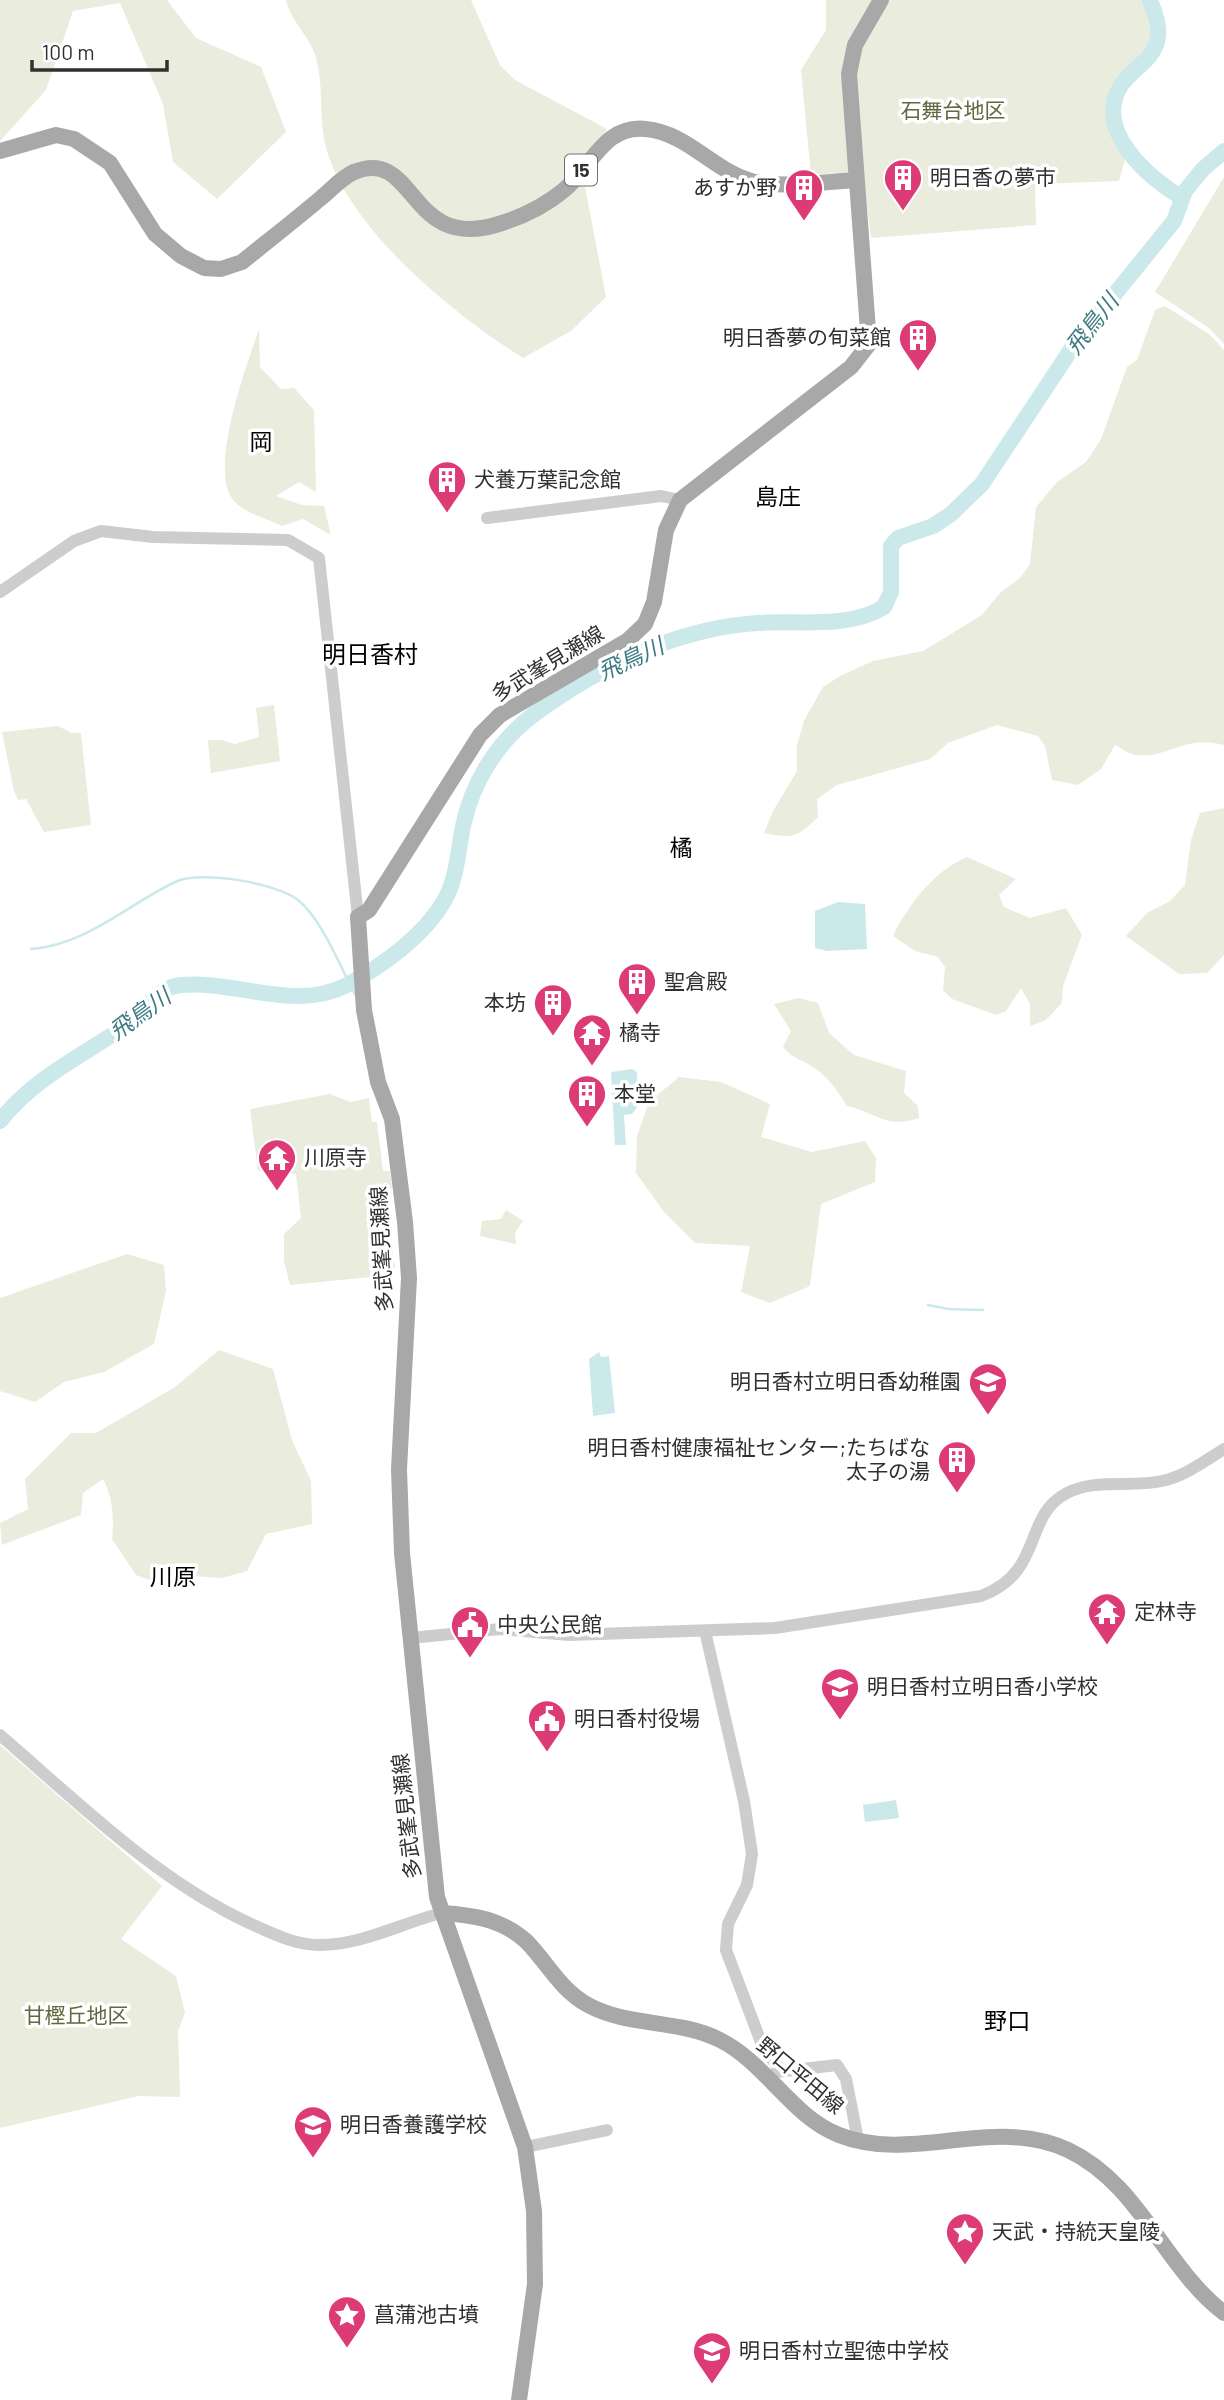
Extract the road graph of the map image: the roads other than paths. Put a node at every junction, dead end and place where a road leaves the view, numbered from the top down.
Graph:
1 (881, 0) edge
2 (0, 151) edge
3 (856, 180) junction
4 (680, 500) junction
5 (487, 518) dead end
6 (0, 592) edge
7 (358, 918) junction
8 (1224, 1449) edge
9 (705, 1631) junction
10 (411, 1638) junction
11 (0, 1735) edge
12 (442, 1913) junction
13 (782, 2071) junction
14 (764, 2073) junction
15 (607, 2130) dead end
16 (858, 2140) junction
17 (525, 2147) junction
18 (1224, 2313) edge
19 (519, 2400) edge

1 - 3 main road, 多武峯見瀬線
2 - 3 main road, 15
3 - 4 main road, 多武峯見瀬線
4 - 5 street
4 - 7 main road, 多武峯見瀬線
6 - 7 street
7 - 10 main road, 多武峯見瀬線
8 - 9 street
9 - 10 street
9 - 13 street
10 - 12 main road, 多武峯見瀬線
11 - 12 street
12 - 14 main road, 野口平田線
12 - 17 main road, 多武峯見瀬線
13 - 14 street
13 - 16 street
14 - 16 main road, 野口平田線
15 - 17 street
16 - 18 main road, 野口平田線
17 - 19 main road, 多武峯見瀬線

